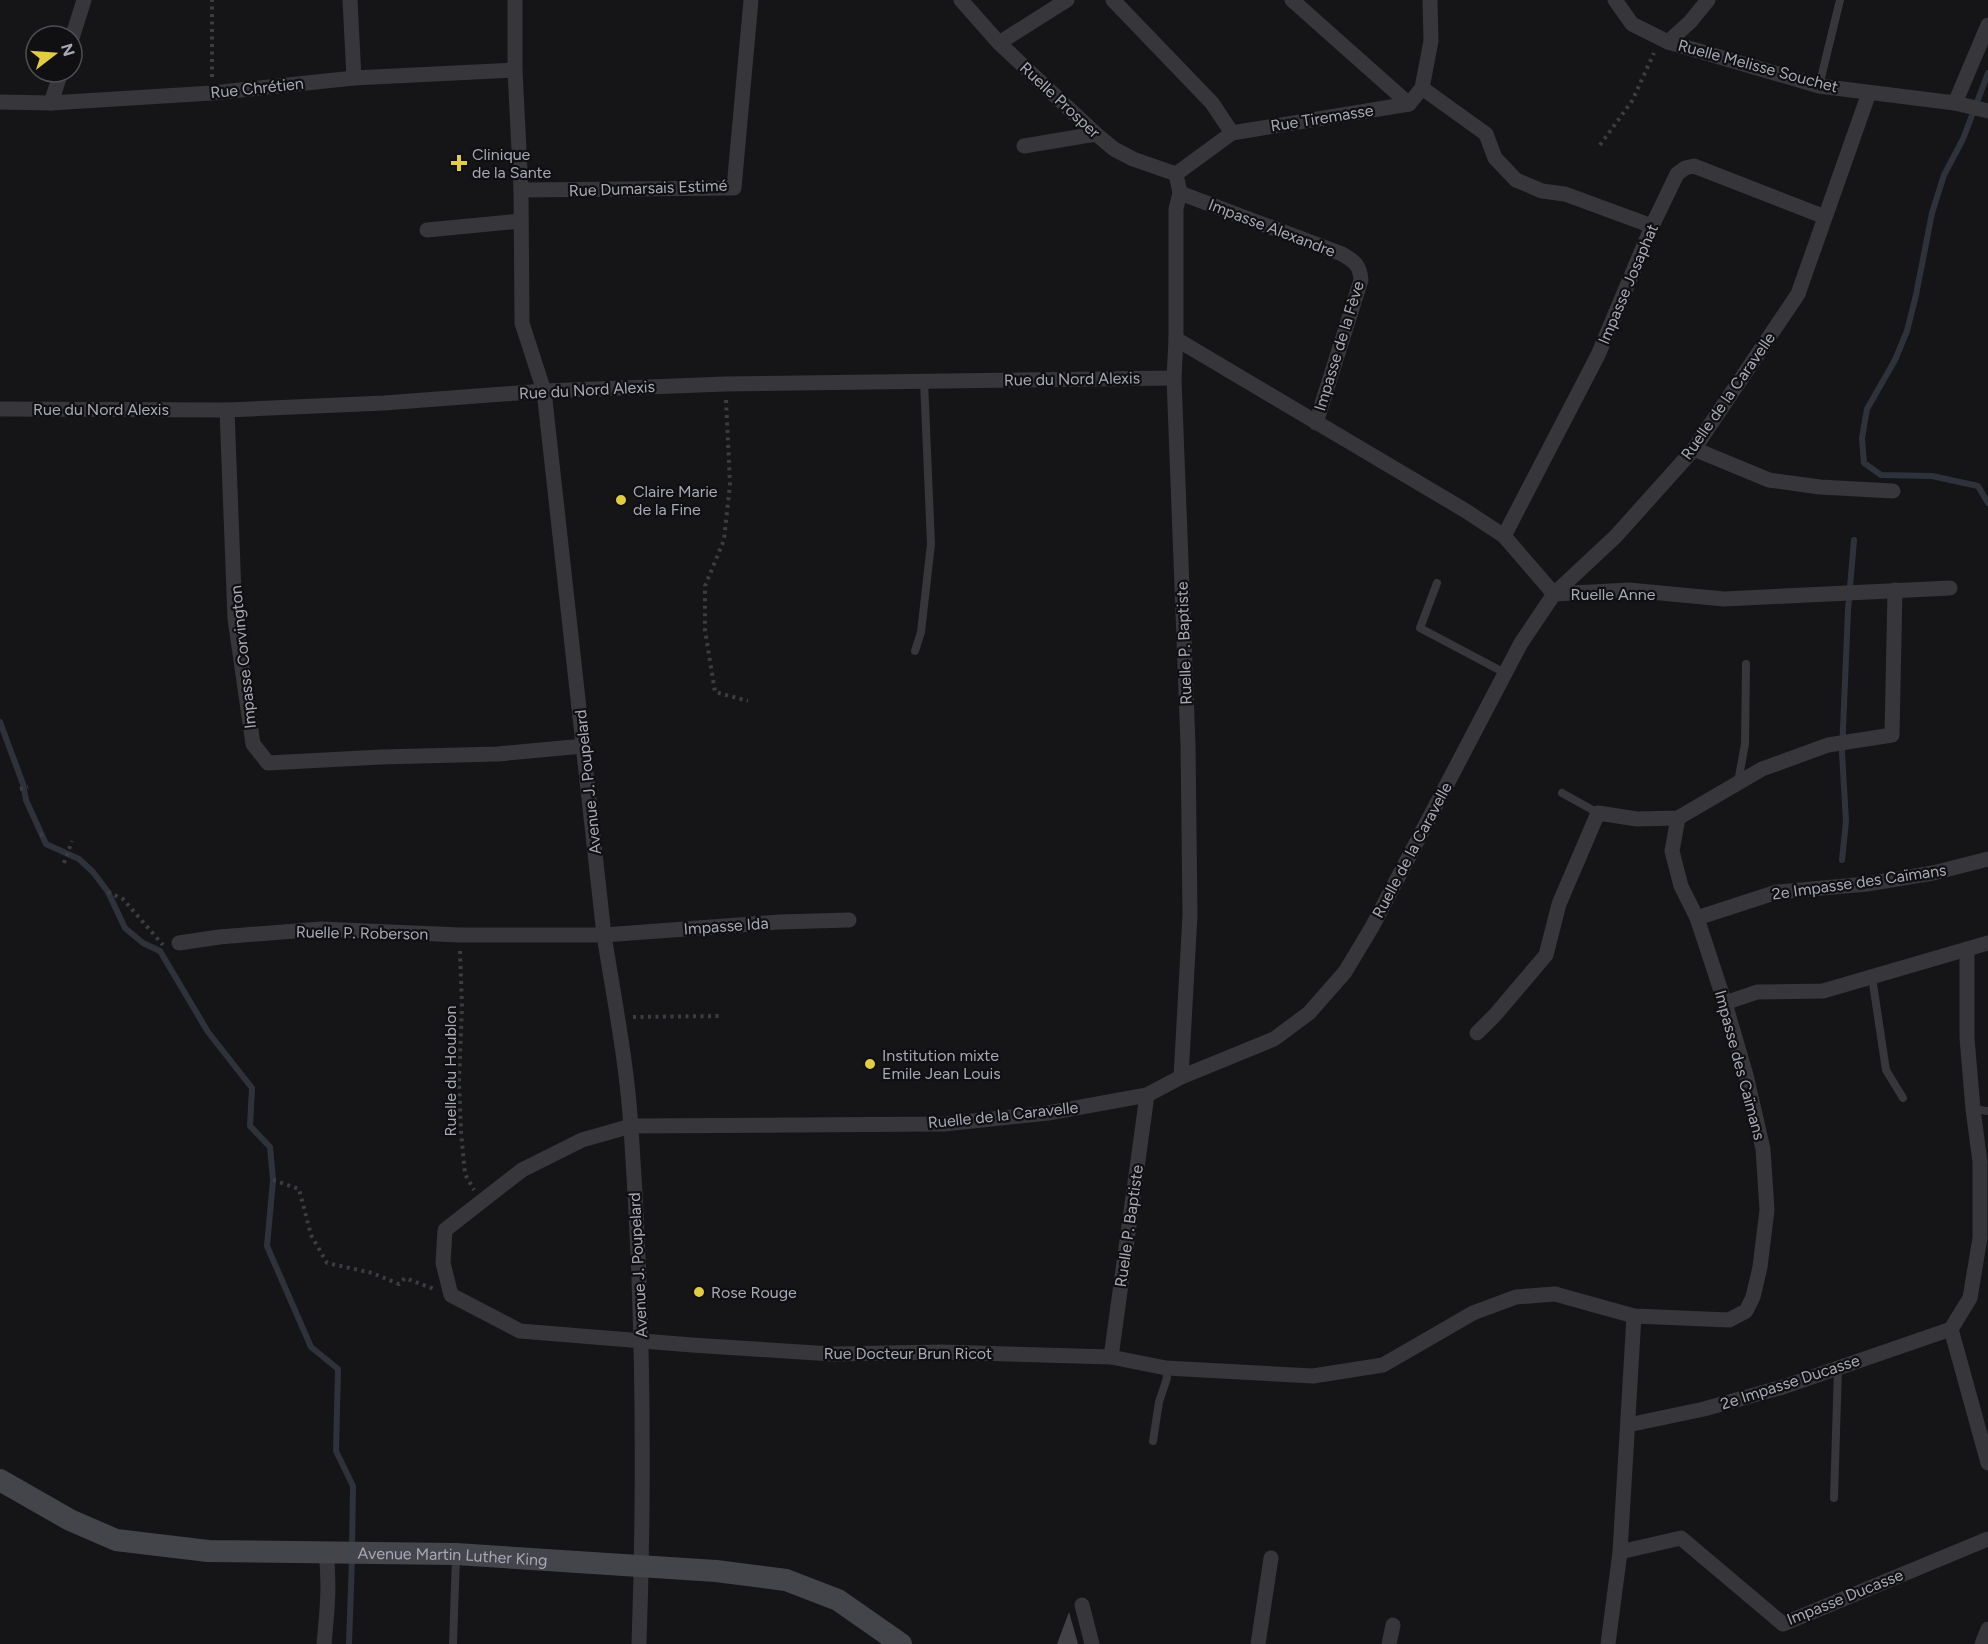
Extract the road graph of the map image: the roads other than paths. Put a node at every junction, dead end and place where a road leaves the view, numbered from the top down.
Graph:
1 (84, 0) edge
2 (350, 0) edge
3 (515, 0) edge
4 (751, 0) edge
5 (961, 0) edge
6 (1067, 0) edge
7 (1113, 0) edge
8 (1292, 0) edge
9 (1430, 0) edge
10 (1615, 0) edge
11 (1708, 0) edge
12 (1840, 0) edge
13 (76, 24) edge
14 (1988, 25) edge
15 (1665, 40) junction
16 (999, 43) junction
17 (515, 70) junction
18 (354, 78) junction
19 (57, 84) edge
20 (1819, 86) junction
21 (1422, 88) junction
22 (1869, 93) junction
23 (0, 102) edge
24 (51, 103) junction
25 (1409, 104) junction
26 (1960, 104) junction
27 (1985, 111) edge
28 (1232, 133) junction
29 (1096, 134) junction
30 (1024, 146) dead end
31 (1176, 174) junction
32 (520, 190) junction
33 (1180, 193) junction
34 (1825, 217) junction
35 (520, 222) junction
36 (1652, 226) junction
37 (427, 230) dead end
38 (1360, 269) joint
39 (1176, 339) junction
40 (1174, 378) junction
41 (924, 380) junction
42 (544, 391) junction
43 (0, 409) edge
44 (227, 410) junction
45 (1316, 423) junction
46 (1694, 449) junction
47 (1893, 490) dead end
48 (1504, 536) junction
49 (1437, 583) dead end
50 (1950, 588) dead end
51 (1895, 591) junction
52 (1554, 594) junction
53 (915, 651) dead end
54 (1746, 664) dead end
55 (1505, 673) junction
56 (584, 746) junction
57 (1738, 783) junction
58 (1562, 793) dead end
59 (1598, 813) junction
60 (1678, 818) junction
61 (1988, 859) edge
62 (1697, 918) junction
63 (849, 920) dead end
64 (604, 935) junction
65 (179, 942) road end
66 (1988, 943) edge
67 (1966, 949) junction
68 (1872, 977) junction
69 (1725, 1003) junction
70 (1476, 1033) dead end
71 (1181, 1077) junction
72 (1147, 1095) junction
73 (1903, 1098) dead end
74 (1981, 1110) edge
75 (631, 1126) junction
76 (1635, 1316) junction
77 (1951, 1329) junction
78 (641, 1340) junction
79 (1111, 1357) junction
80 (1166, 1368) junction
81 (1838, 1368) junction
82 (1628, 1425) junction
83 (1153, 1441) dead end
84 (1988, 1463) edge
85 (0, 1480) edge
86 (1834, 1498) dead end
87 (1988, 1539) edge
88 (1620, 1552) junction
89 (328, 1553) junction
90 (456, 1554) junction
91 (1271, 1558) dead end
92 (642, 1567) junction
93 (1082, 1605) dead end
94 (1393, 1625) dead end
95 (1988, 1629) edge
96 (324, 1644) edge
97 (453, 1644) edge
98 (639, 1644) edge
99 (901, 1644) edge
100 (1092, 1644) edge
101 (1258, 1644) edge
102 (1389, 1644) edge
103 (1608, 1644) edge
104 (1982, 1644) edge

1 - 13 street
2 - 18 street
3 - 17 street, Avenue J. Poupelard
4 - 32 street, Rue Dumarsais Estimé
5 - 16 street, Ruelle Prosper
6 - 16 street
7 - 28 street
8 - 25 street
9 - 21 street
10 - 15 street, Ruelle Melisse Souchet
11 - 15 street
12 - 20 lane
14 - 26 street
15 - 20 street, Ruelle Melisse Souchet
16 - 29 street, Ruelle Prosper
17 - 18 street, Rue Chrétien
17 - 32 street, Avenue J. Poupelard
18 - 24 street, Rue Chrétien
19 - 24 street
20 - 22 street, Ruelle Melisse Souchet
21 - 25 street
21 - 36 street
22 - 26 street, Ruelle Melisse Souchet
22 - 34 street, Ruelle de la Caravelle
23 - 24 street, Rue Chrétien
25 - 28 street, Rue Tiremasse
26 - 27 street, Ruelle Melisse Souchet
28 - 31 street, Rue Tiremasse
29 - 30 street
29 - 31 street, Ruelle Prosper
31 - 33 street
32 - 35 street, Avenue J. Poupelard
33 - 38 street, Impasse Alexandre
33 - 39 street, Ruelle P. Baptiste
34 - 36 street, Impasse Josaphat
34 - 46 street, Ruelle de la Caravelle
35 - 37 street
35 - 42 street, Avenue J. Poupelard
36 - 48 street, Impasse Josaphat
38 - 45 street, Impasse de la Fève
39 - 40 street, Ruelle P. Baptiste
39 - 45 street, Ruelle Anne
40 - 41 street, Rue du Nord Alexis
40 - 71 street, Ruelle P. Baptiste
41 - 42 street, Rue du Nord Alexis
41 - 53 lane
42 - 44 street, Rue du Nord Alexis
42 - 56 street, Avenue J. Poupelard
43 - 44 street, Rue du Nord Alexis
44 - 56 street, Impasse Corvington
45 - 48 street, Ruelle Anne
46 - 47 street
46 - 52 street, Ruelle de la Caravelle
48 - 52 street, Ruelle Anne
49 - 55 lane
50 - 51 street, Ruelle Anne
51 - 52 street, Ruelle Anne
51 - 57 street
52 - 55 street, Ruelle de la Caravelle
54 - 57 lane
55 - 71 street, Ruelle de la Caravelle
56 - 64 street, Avenue J. Poupelard
57 - 60 street
58 - 59 lane
59 - 60 street
59 - 70 street
60 - 62 street, Impasse des Caïmans
61 - 62 street, 2e Impasse des Caïmans
62 - 69 street, Impasse des Caïmans
63 - 64 street, Impasse Ida
64 - 65 street, Ruelle P. Roberson
64 - 75 street, Avenue J. Poupelard
66 - 67 street
67 - 68 street
67 - 74 street
68 - 69 street
68 - 73 lane
69 - 76 street, Impasse des Caïmans
71 - 72 street, Ruelle de la Caravelle
72 - 75 street, Ruelle de la Caravelle
72 - 79 street, Ruelle P. Baptiste
74 - 77 street
75 - 78 street, Avenue J. Poupelard
75 - 78 street, Rue Docteur Brun Ricot
76 - 80 street, Rue Docteur Brun Ricot
76 - 82 street
77 - 81 street, 2e Impasse Ducasse
77 - 84 street
78 - 79 street, Rue Docteur Brun Ricot
78 - 92 street, Avenue J. Poupelard
79 - 80 street, Rue Docteur Brun Ricot
80 - 83 lane
81 - 82 street, 2e Impasse Ducasse
81 - 86 lane
82 - 88 street
85 - 89 main road, Avenue Martin Luther King
87 - 88 street, Impasse Ducasse
88 - 103 street
89 - 90 main road, Avenue Martin Luther King
89 - 96 street
90 - 92 main road, Avenue Martin Luther King
90 - 97 lane
91 - 101 street
92 - 98 street, Avenue J. Poupelard
92 - 99 main road, Avenue Martin Luther King
93 - 100 street
94 - 102 street
95 - 104 street

